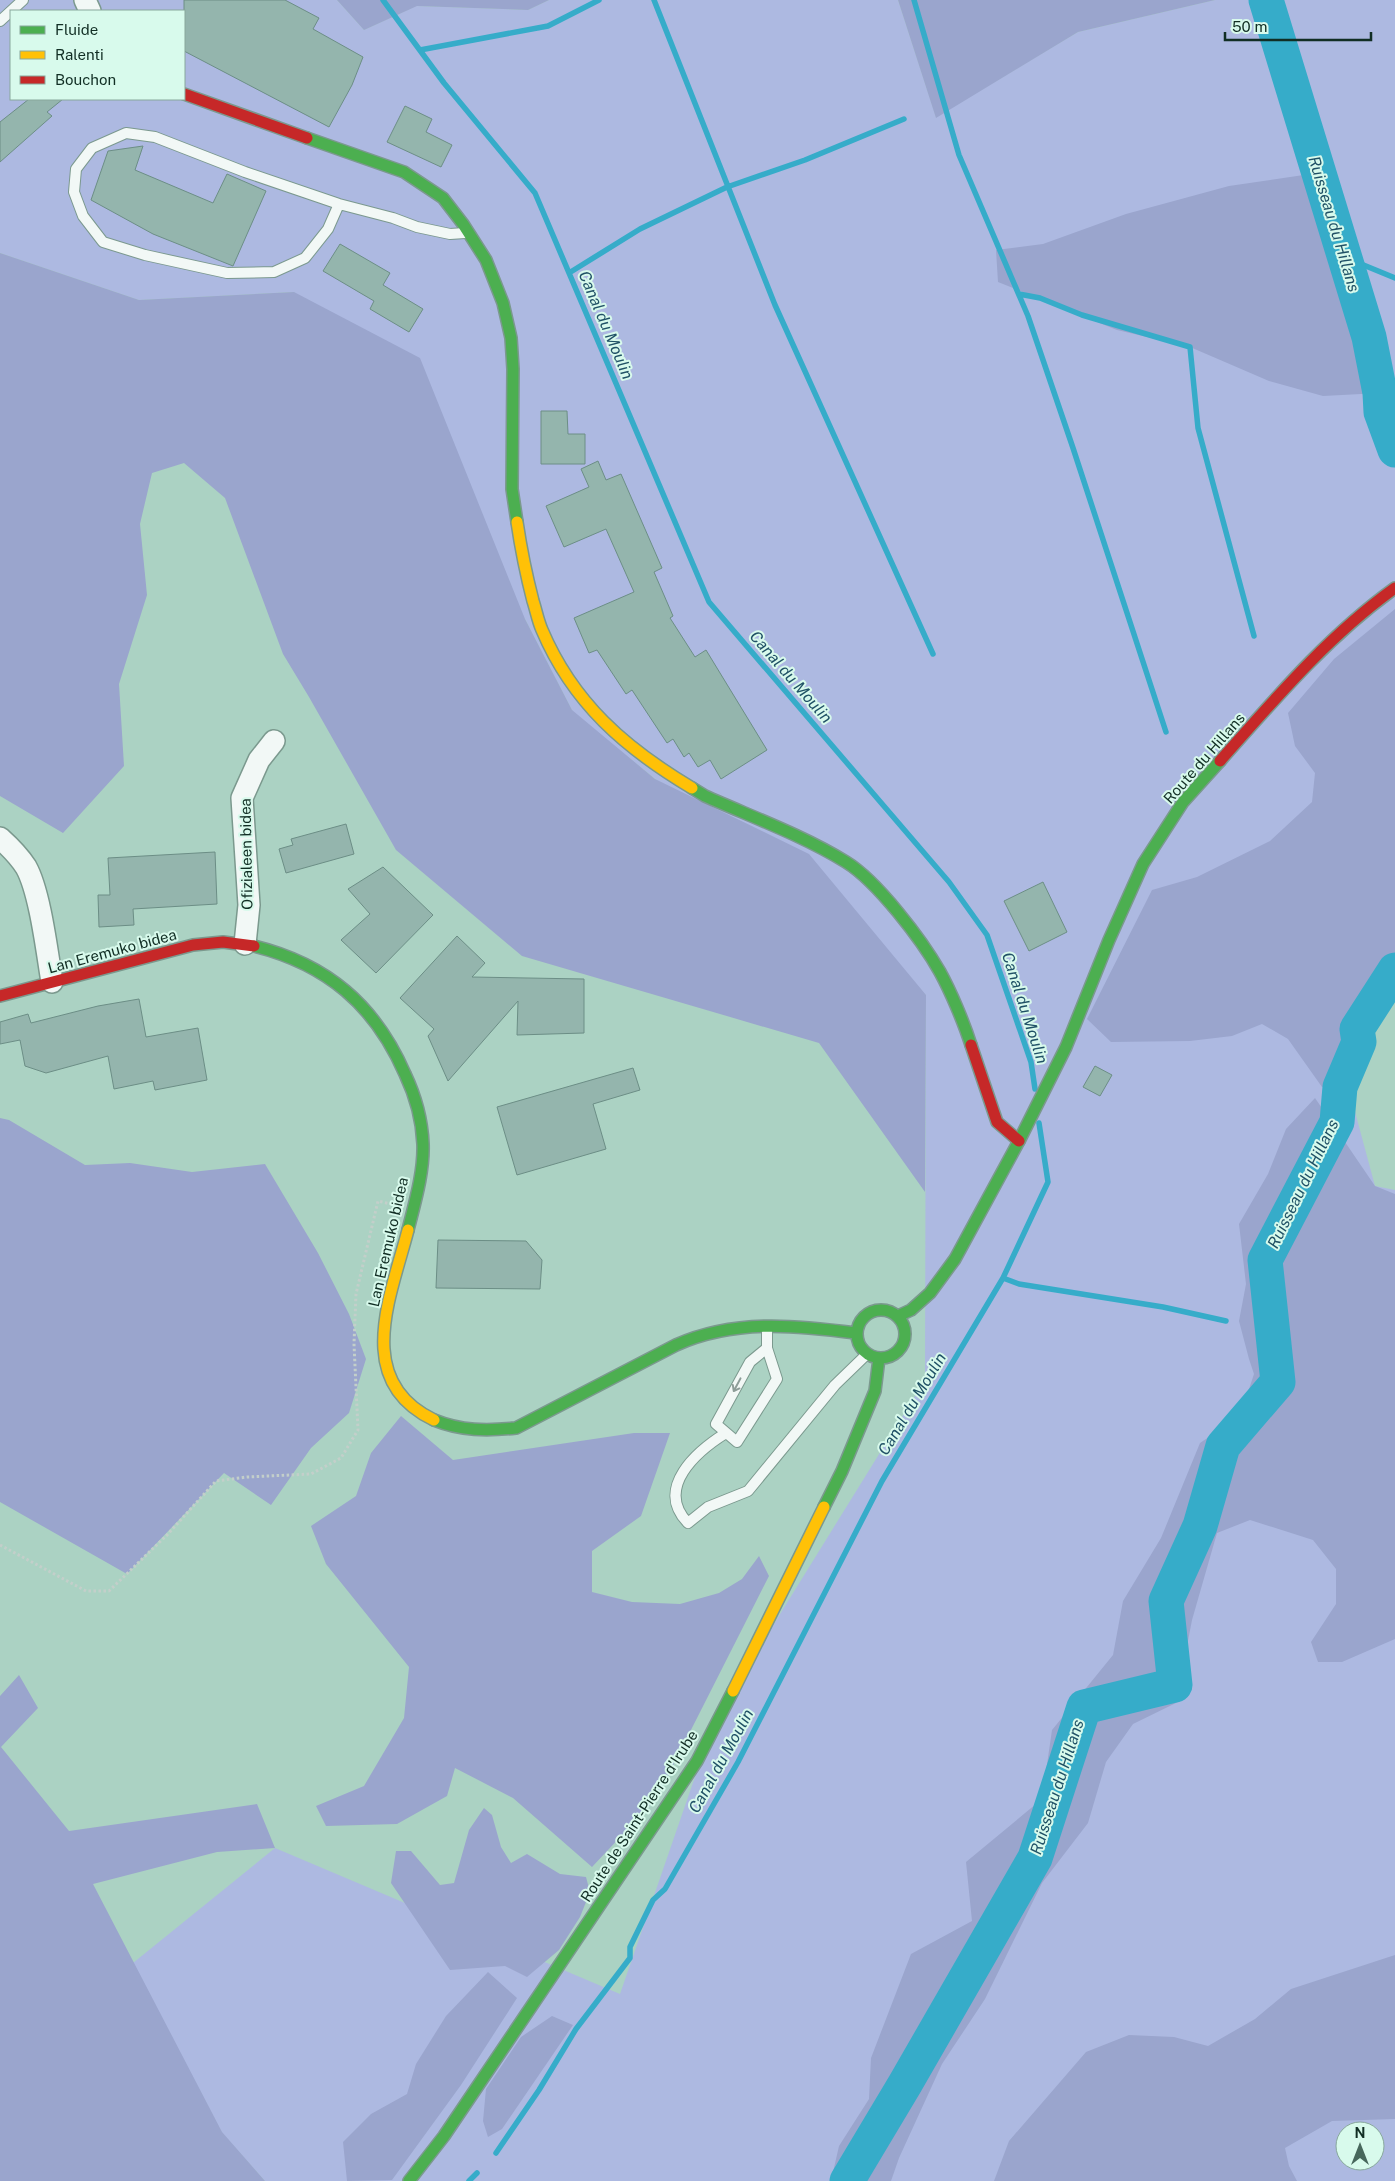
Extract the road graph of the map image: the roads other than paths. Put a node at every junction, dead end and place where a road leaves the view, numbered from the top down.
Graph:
1 (23, 0) edge
2 (12, 10) edge
3 (10, 11) edge
4 (0, 20) edge
5 (185, 94) edge
6 (339, 204) junction
7 (468, 232) junction
8 (1395, 588) edge
9 (274, 741) dead end
10 (0, 838) edge
11 (245, 944) junction
12 (52, 982) junction
13 (0, 996) edge
14 (1020, 1141) junction
15 (898, 1316) junction
16 (767, 1328) junction
17 (856, 1334) junction
18 (767, 1348) junction
19 (867, 1354) junction
20 (879, 1358) junction
21 (726, 1433) junction
22 (409, 2181) edge

1 - 2 lane
3 - 4 lane
5 - 7 street
6 - 6 lane
6 - 7 lane
7 - 14 street
8 - 14 street, Route du Hillans
9 - 11 street, Ofizialeen bidea
10 - 12 street
11 - 12 street, Lan Eremuko bidea
11 - 16 street, Lan Eremuko bidea
12 - 13 street, Lan Eremuko bidea
14 - 15 street
15 - 17 street
15 - 20 street
16 - 17 street, Lan Eremuko bidea
16 - 18 lane
17 - 19 street
18 -> 21 lane
18 - 21 lane
19 - 20 street
19 - 21 lane
20 - 22 street, Route de Saint-Pierre d'Irube

